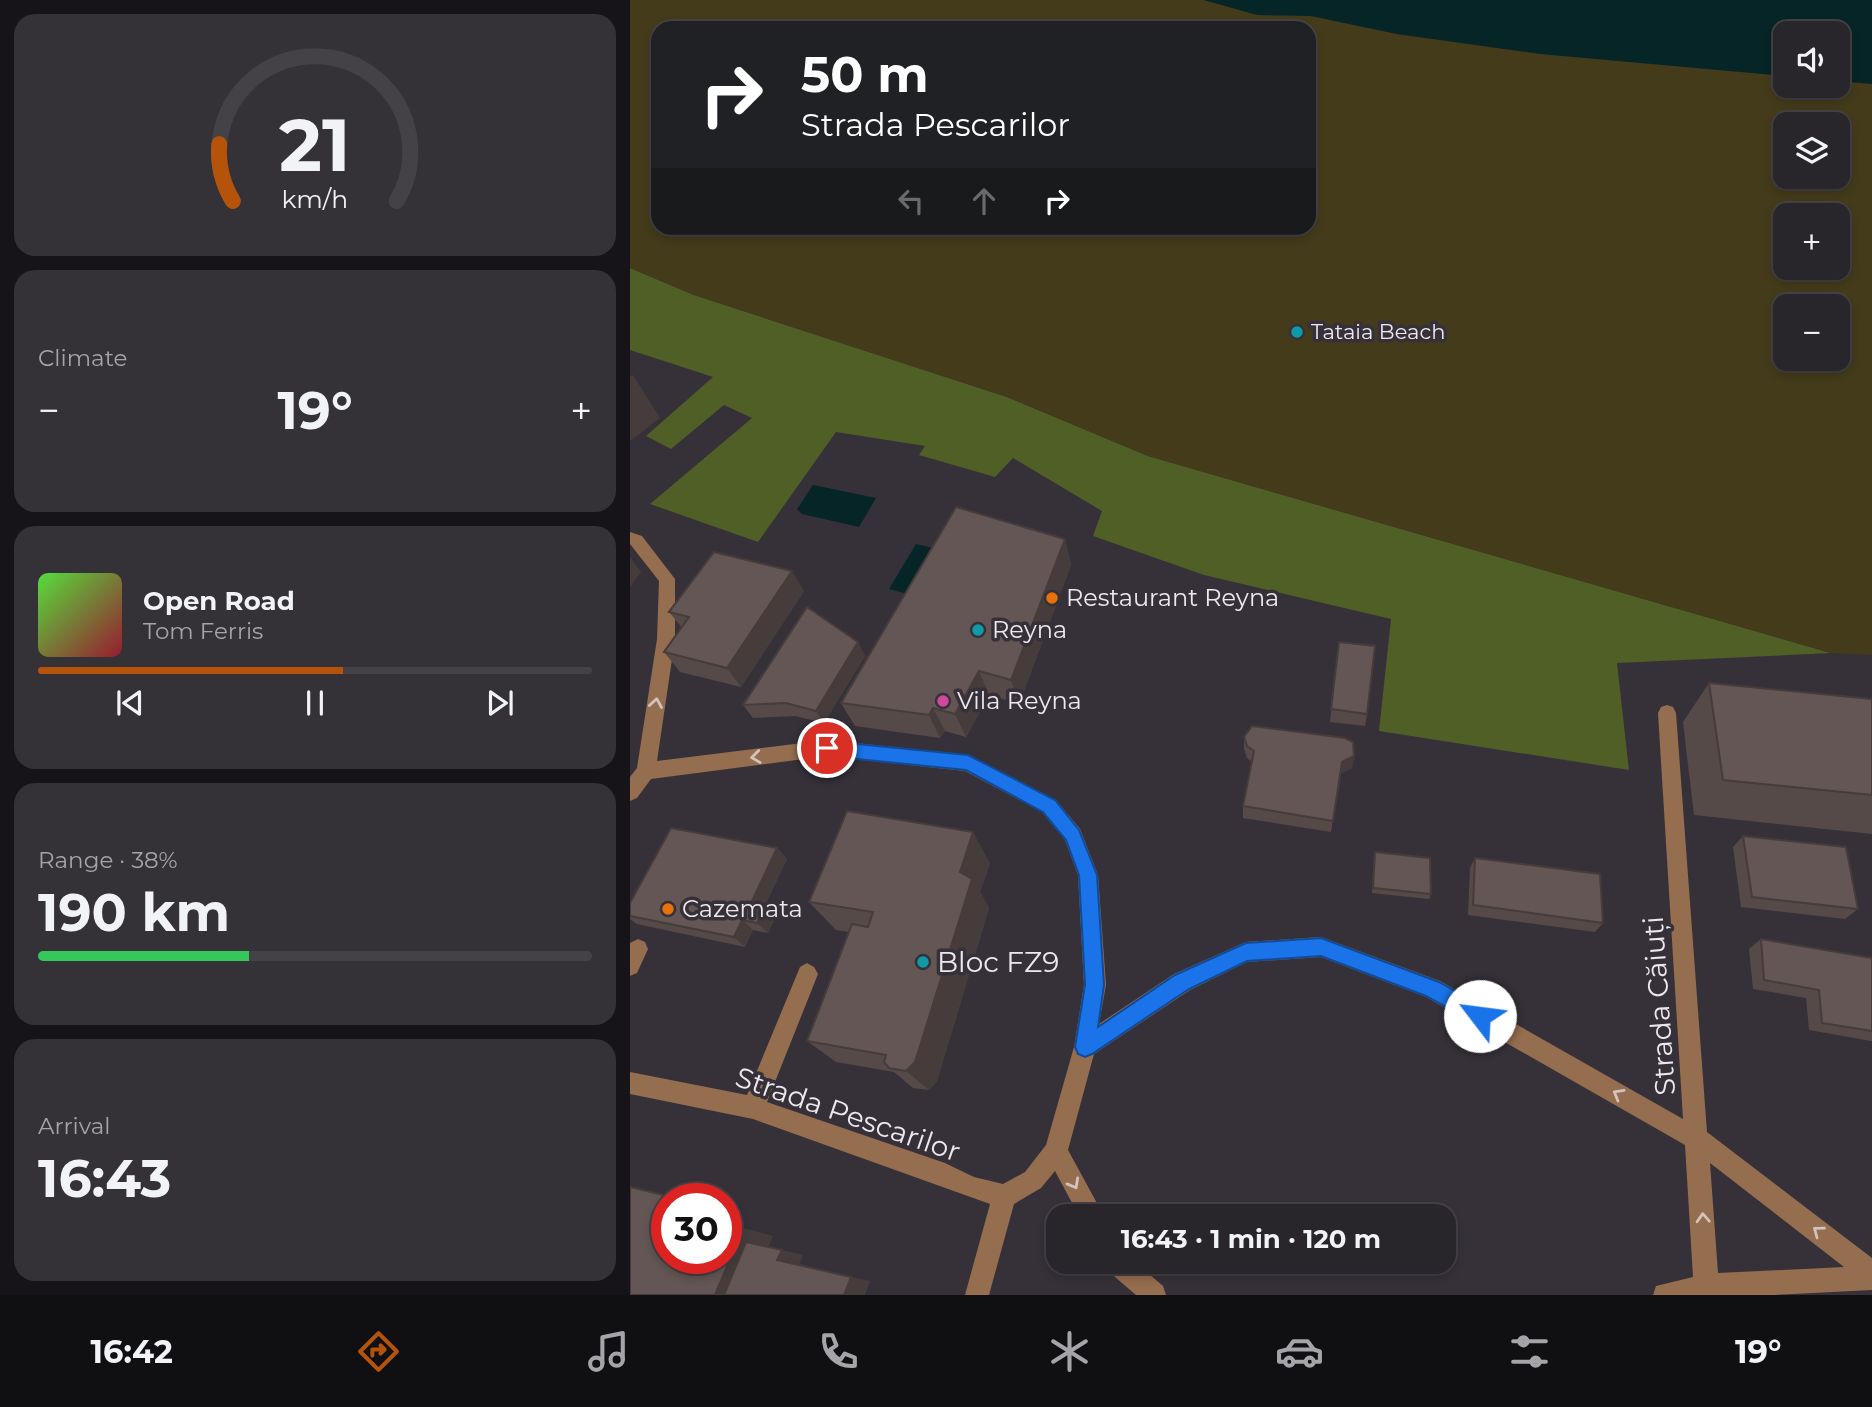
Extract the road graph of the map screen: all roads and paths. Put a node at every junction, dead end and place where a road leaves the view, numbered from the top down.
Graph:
1 (630, 538) edge
2 (1667, 713) dead end
3 (646, 771) junction
4 (630, 792) edge
5 (807, 974) dead end
6 (1085, 1047) junction
7 (630, 1083) edge
8 (753, 1108) junction
9 (1699, 1140) junction
10 (1056, 1151) junction
11 (1004, 1196) junction
12 (1085, 1204) edge
13 (1130, 1274) edge
14 (1872, 1275) edge
15 (1707, 1291) edge
16 (977, 1295) edge
17 (1154, 1295) edge
18 (1665, 1295) edge

3 -> 1 street
2 - 9 street, Strada Căiuți
3 - 4 street
6 -> 3 street
5 - 8 street
9 -> 6 street
6 - 10 street
7 - 8 street, Strada Pescarilor
8 - 11 street, Strada Pescarilor
14 -> 9 street
15 -> 9 street, Strada Căiuți
10 - 11 street
10 -> 12 street
11 - 16 street
13 - 17 street
14 - 15 street
15 - 18 street

